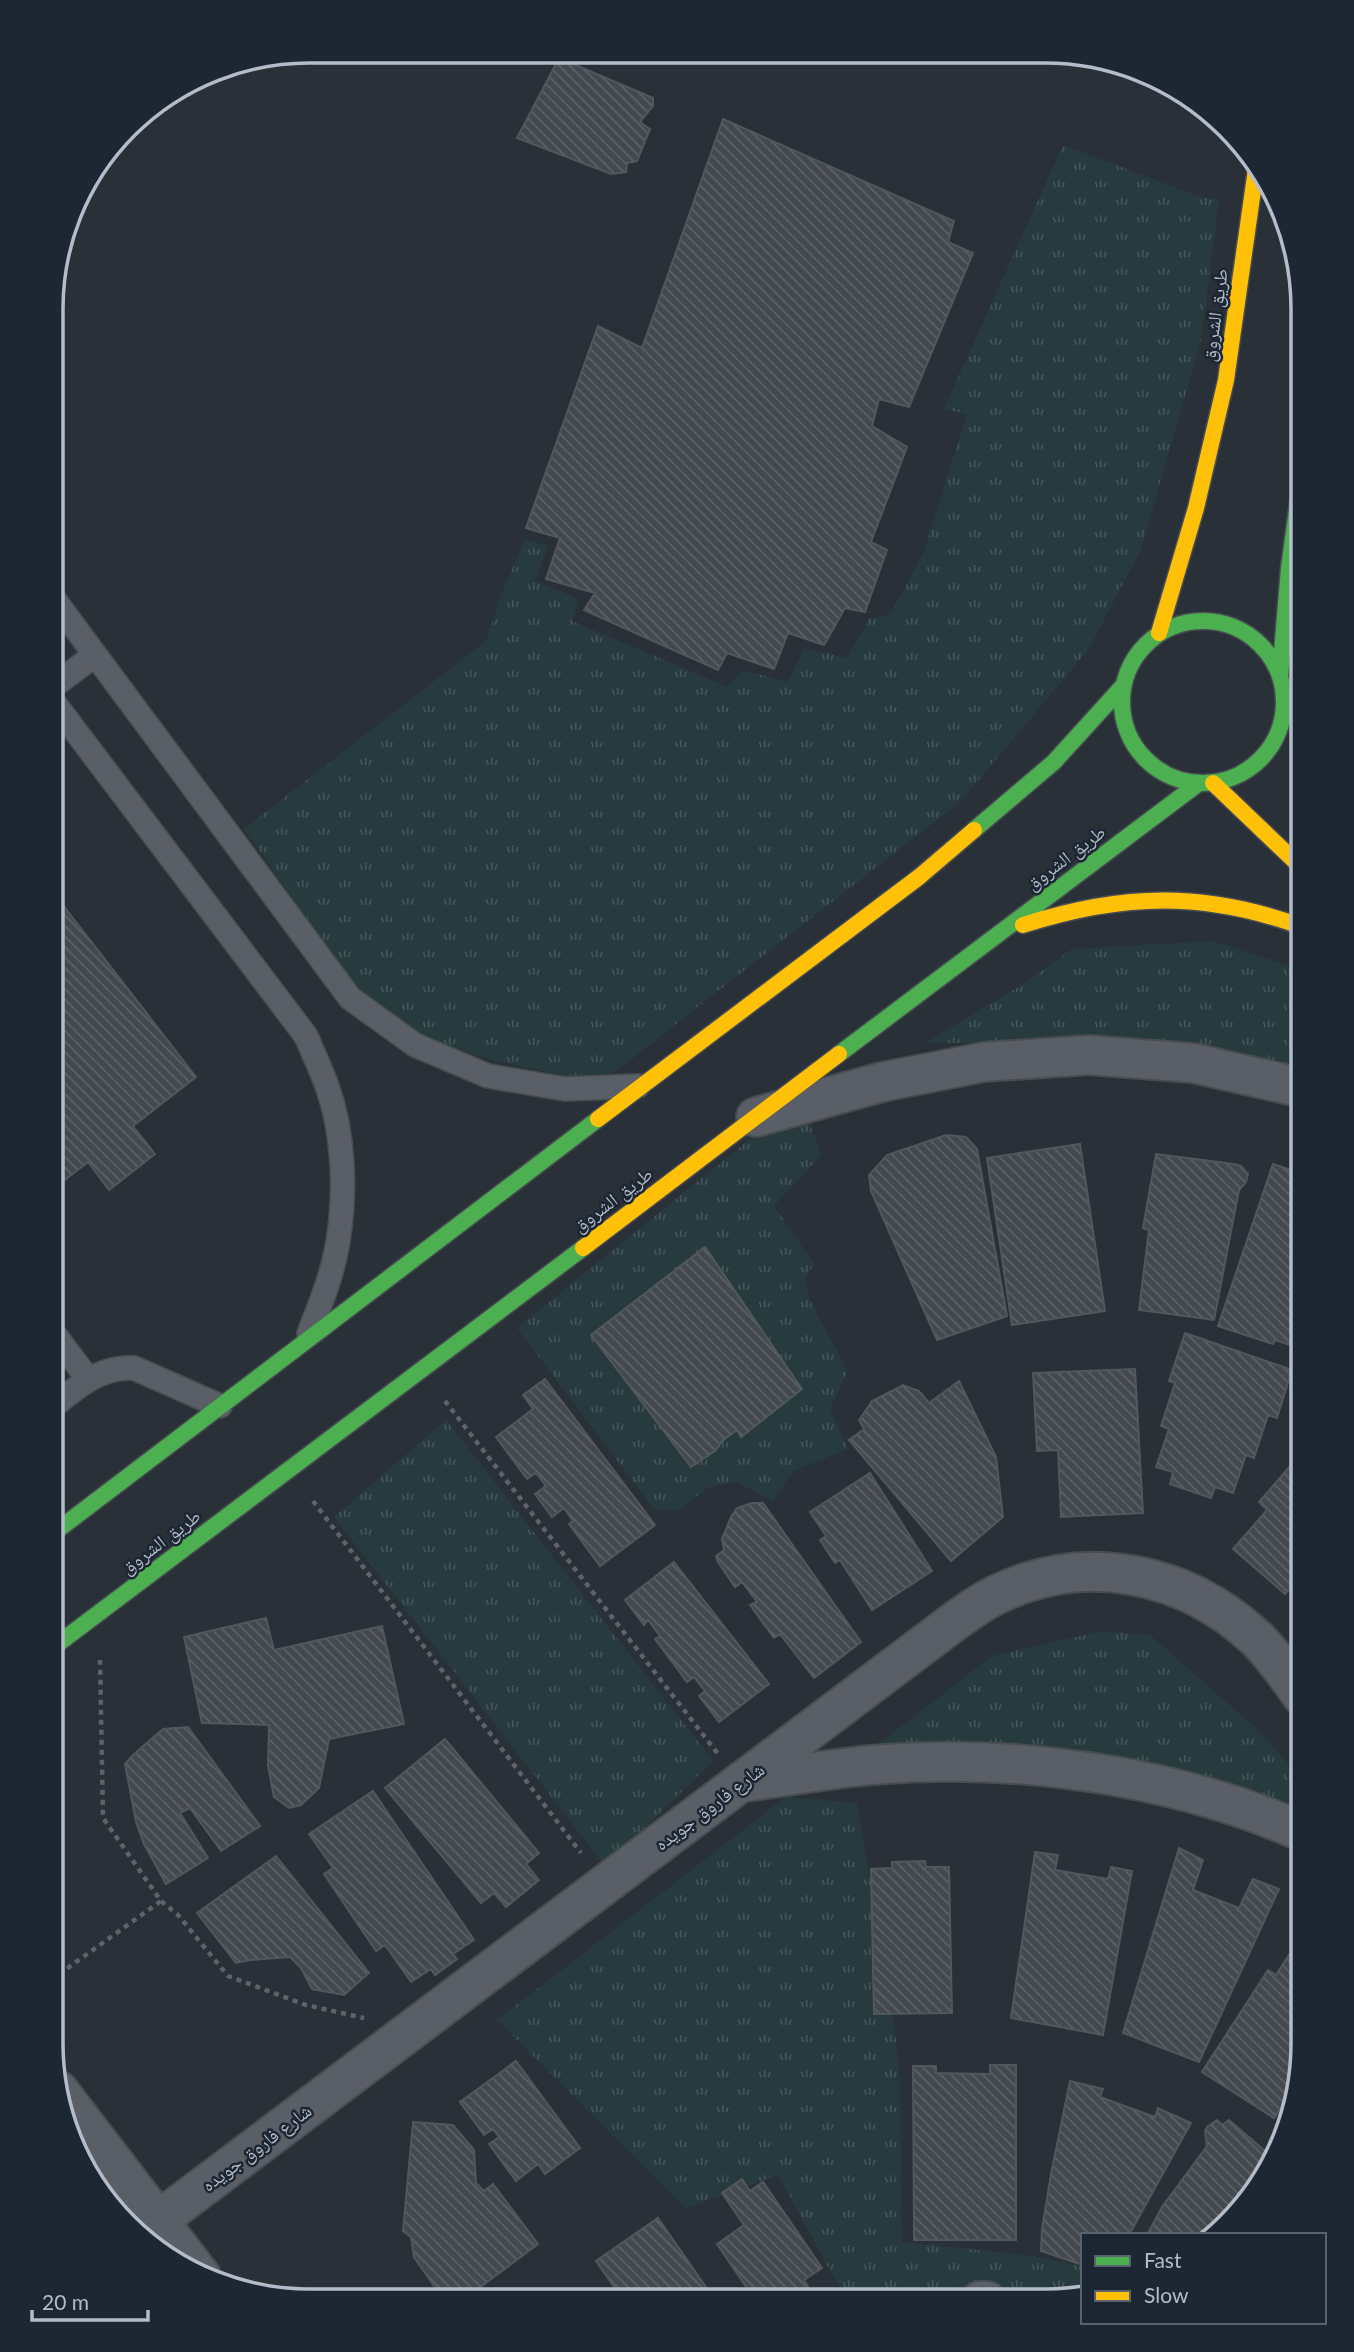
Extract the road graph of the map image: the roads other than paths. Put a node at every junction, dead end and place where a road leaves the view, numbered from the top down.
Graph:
1 (1255, 180) edge
2 (1291, 554) edge
3 (63, 613) edge
4 (1159, 633) junction
5 (95, 655) junction
6 (63, 679) edge
7 (1282, 685) junction
8 (1123, 687) junction
9 (1291, 703) edge
10 (63, 715) edge
11 (1206, 783) junction
12 (1291, 858) edge
13 (1291, 922) edge
14 (995, 936) junction
15 (644, 1085) junction
16 (1291, 1085) edge
17 (754, 1117) junction
18 (306, 1339) junction
19 (63, 1346) edge
20 (88, 1379) junction
21 (63, 1398) edge
22 (220, 1406) junction
23 (63, 1526) edge
24 (63, 1640) edge
25 (1290, 1680) edge
26 (741, 1782) junction
27 (1290, 1827) edge
28 (73, 2112) edge
29 (149, 2228) edge
30 (164, 2242) edge

1 - 4 street, طريق الشروق
2 - 7 street
3 - 5 lane
4 - 7 street
4 - 8 street
5 - 6 lane
5 - 15 lane
7 - 9 street
7 - 11 street
8 - 11 street
8 - 15 street
10 - 18 lane
11 - 12 street
11 - 14 street, طريق الشروق
13 - 14 street
14 - 17 street, طريق الشروق
15 - 18 street
16 - 17 street
17 - 24 street, طريق الشروق
18 - 22 street
19 - 20 lane
20 - 21 lane
20 - 22 lane
22 - 23 street
25 - 26 street, شارع فاروق جويده
26 - 27 street
26 - 29 street, شارع فاروق جويده
28 - 29 street
29 - 30 street

